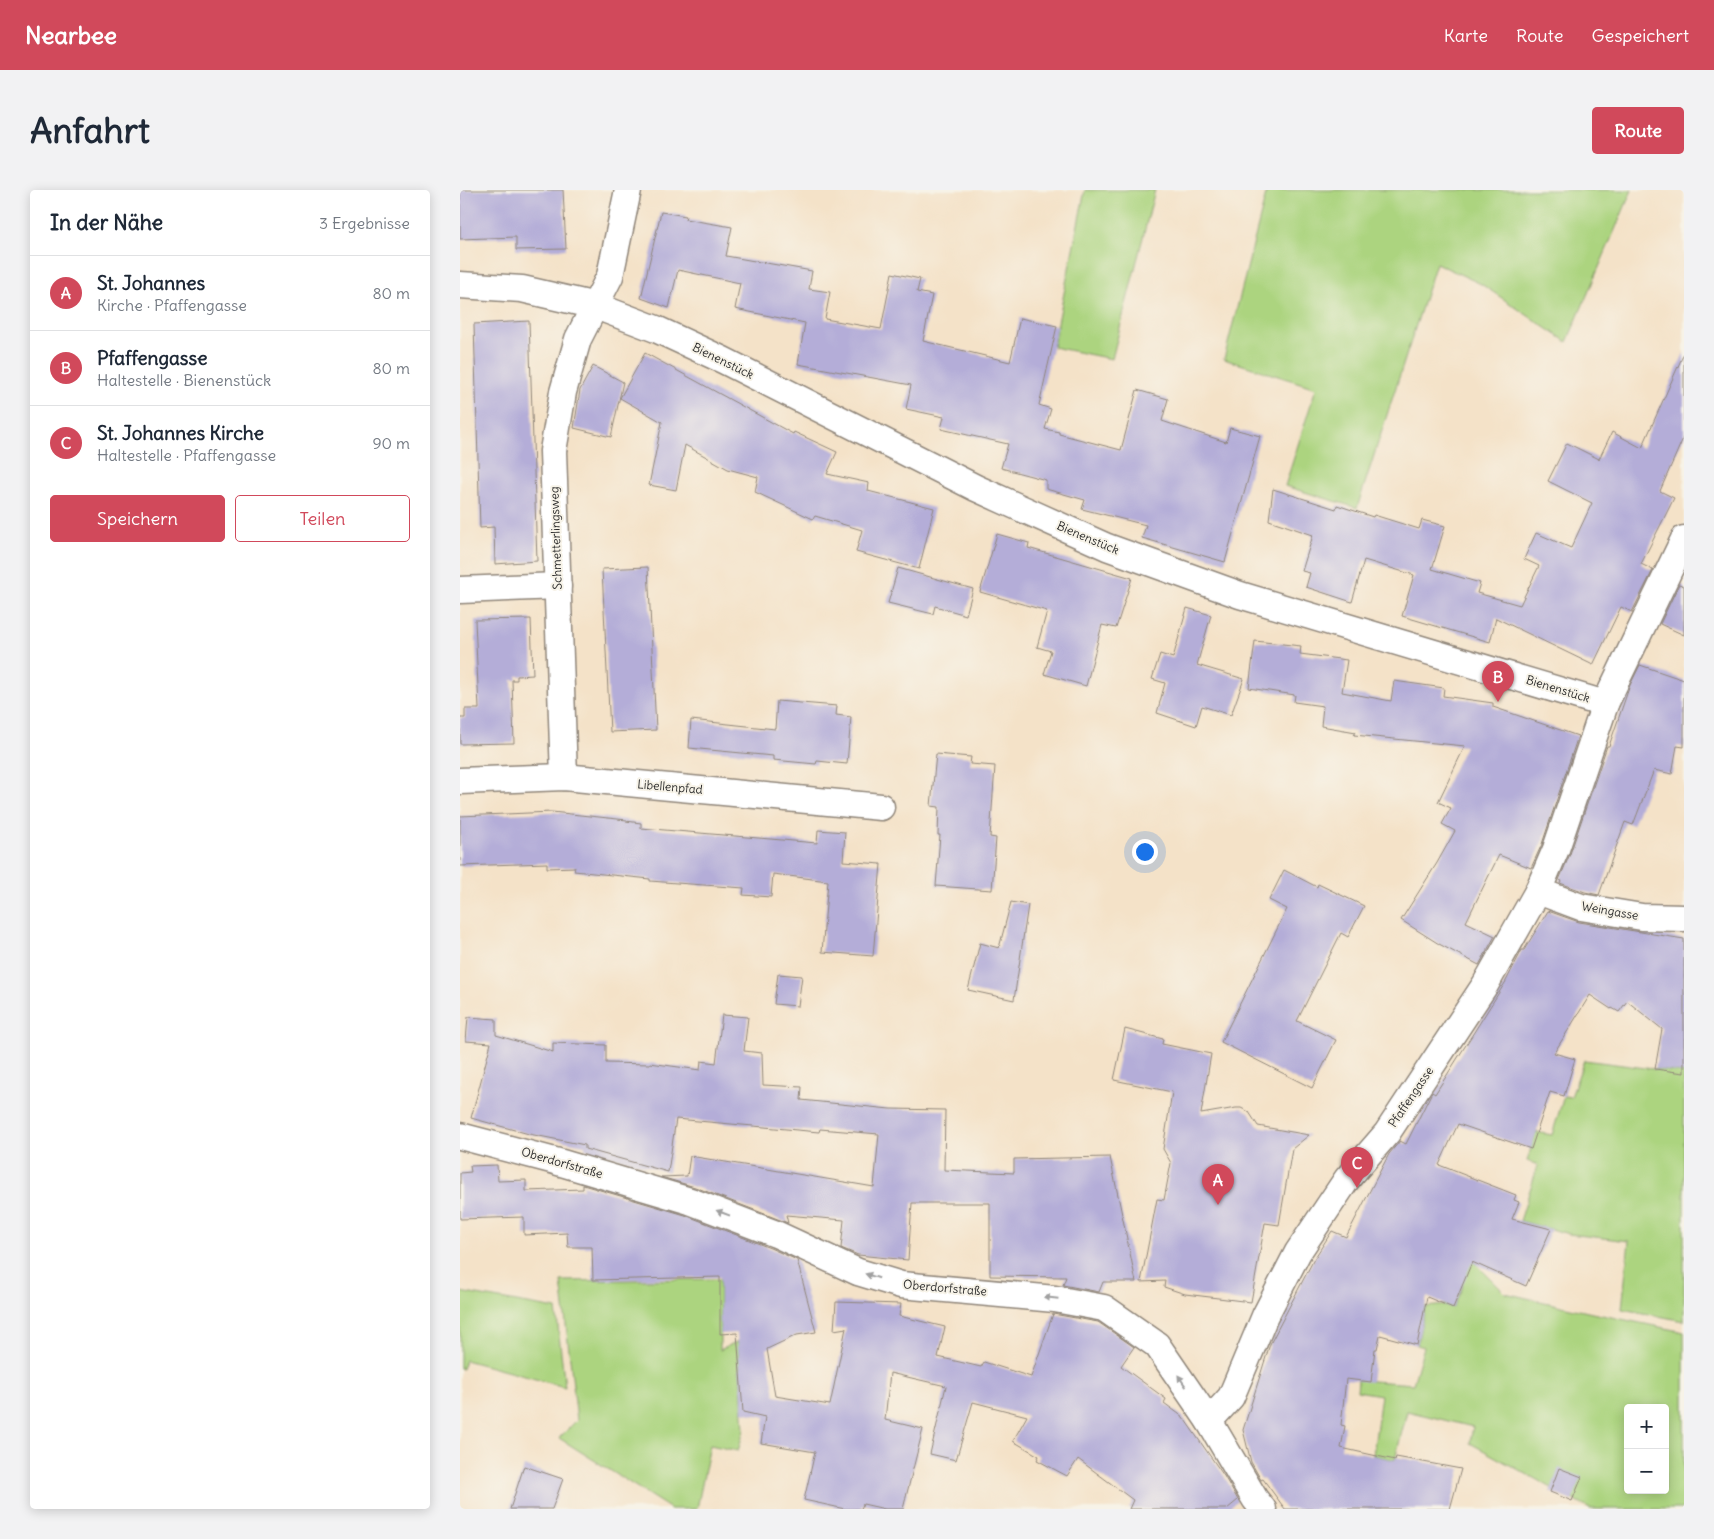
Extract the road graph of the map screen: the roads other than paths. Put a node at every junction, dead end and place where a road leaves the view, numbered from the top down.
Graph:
1 (628, 190) edge
2 (460, 285) edge
3 (596, 306) junction
4 (1684, 539) edge
5 (558, 586) junction
6 (460, 590) edge
7 (1605, 704) junction
8 (564, 777) junction
9 (460, 781) edge
10 (881, 807) dead end
11 (1538, 891) junction
12 (1684, 918) edge
13 (460, 1136) edge
14 (1210, 1421) junction
15 (1263, 1509) edge

1 - 3 street
2 - 3 street, Bienenstück
3 - 5 street, Schmetterlingsweg
3 - 7 street, Bienenstück
4 - 7 street, Pfaffengasse
5 - 6 street
5 - 8 street, Schmetterlingsweg
7 - 11 street, Pfaffengasse
8 - 9 street, Libellenpfad
8 - 10 street, Libellenpfad
11 - 12 street, Weingasse
11 - 14 street, Pfaffengasse
14 -> 13 street, Oberdorfstraße
14 - 15 street, Oberdorfstraße

